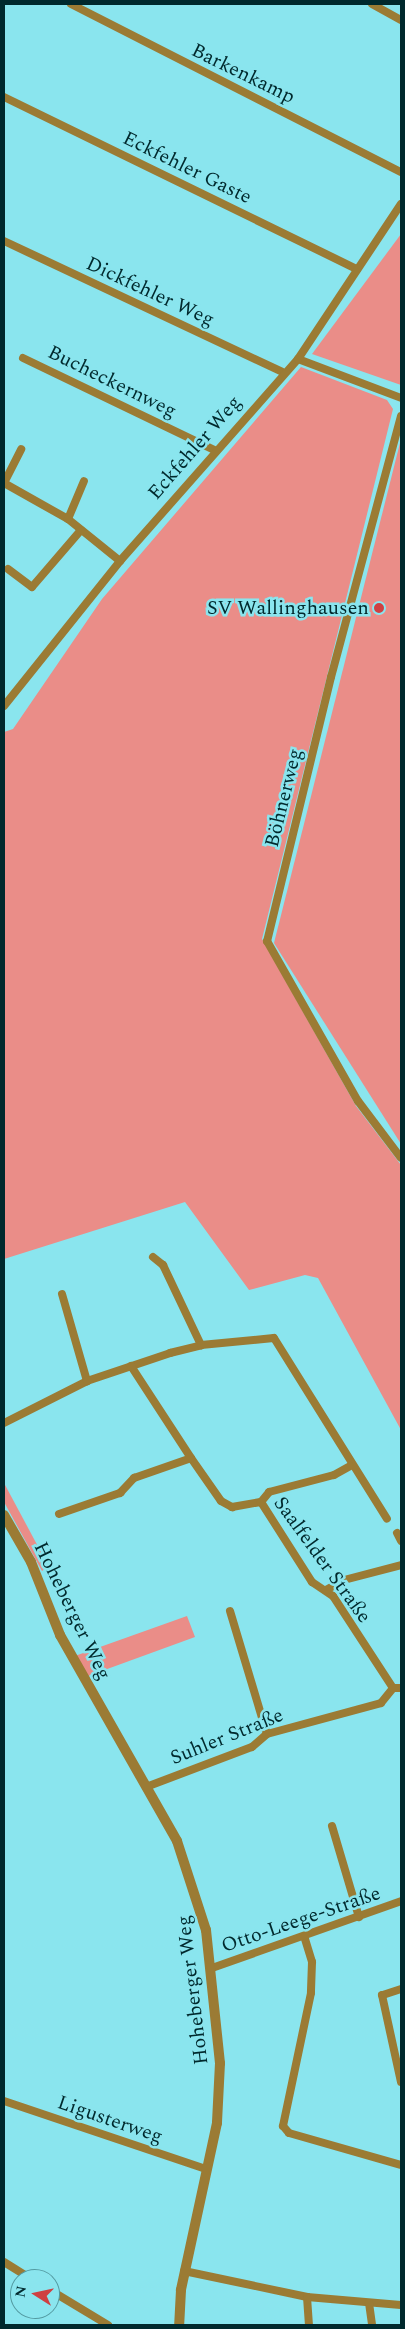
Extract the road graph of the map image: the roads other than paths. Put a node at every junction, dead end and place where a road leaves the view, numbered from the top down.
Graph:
1 (71, 4) edge
2 (372, 4) edge
3 (401, 20) edge
4 (4, 97) edge
5 (401, 172) edge
6 (401, 207) edge
7 (4, 242) edge
8 (357, 269) junction
9 (23, 358) dead end
10 (298, 359) junction
11 (282, 372) junction
12 (401, 398) edge
13 (401, 416) edge
14 (21, 449) dead end
15 (214, 450) junction
16 (84, 481) dead end
17 (4, 483) edge
18 (68, 519) junction
19 (80, 530) junction
20 (120, 561) junction
21 (8, 569) dead end
22 (4, 706) edge
23 (401, 1158) edge
24 (153, 1257) dead end
25 (62, 1294) dead end
26 (201, 1345) junction
27 (131, 1366) junction
28 (87, 1381) junction
29 (4, 1423) edge
30 (191, 1458) junction
31 (350, 1466) junction
32 (261, 1502) junction
33 (59, 1514) dead end
34 (4, 1515) edge
35 (387, 1519) dead end
36 (401, 1565) edge
37 (326, 1590) junction
38 (230, 1611) dead end
39 (397, 1688) edge
40 (267, 1734) junction
41 (146, 1787) junction
42 (332, 1826) dead end
43 (401, 1901) edge
44 (359, 1917) junction
45 (305, 1939) junction
46 (212, 1968) junction
47 (401, 1989) edge
48 (401, 2082) edge
49 (4, 2101) edge
50 (401, 2166) edge
51 (206, 2169) junction
52 (4, 2262) edge
53 (15, 2269) edge
54 (184, 2271) junction
55 (60, 2296) edge
56 (307, 2298) junction
57 (369, 2303) junction
58 (401, 2304) edge
59 (108, 2325) edge
60 (179, 2325) edge
61 (309, 2325) edge
62 (372, 2325) edge

1 - 5 street, Barkenkamp
2 - 3 street
4 - 8 street, Eckfehler Gaste
6 - 8 street, Eckfehler Weg
7 - 11 street, Dickfehler Weg
8 - 10 street, Eckfehler Weg
9 - 15 street, Bucheckernweg
10 - 11 street, Eckfehler Weg
10 - 12 street
11 - 15 street, Eckfehler Weg
13 - 23 street, Böhnerweg
14 - 17 street
15 - 20 street, Eckfehler Weg
16 - 18 street
17 - 18 street
18 - 19 street
19 - 20 street
19 - 21 street
20 - 22 street, Eckfehler Weg
24 - 26 street
25 - 28 street
26 - 27 street
26 - 31 street
27 - 28 street
27 - 30 street, Saalfelder Straße
28 - 29 street
30 - 32 street, Saalfelder Straße
30 - 33 street
31 - 32 street
31 - 35 street
32 - 37 street, Saalfelder Straße
34 - 41 street, Hoheberger Weg
36 - 37 street
37 - 39 street, Saalfelder Straße
38 - 40 street
39 - 40 street, Suhler Straße
40 - 41 street, Suhler Straße
41 - 46 street, Hoheberger Weg
42 - 44 street
43 - 44 street, Otto-Leege-Straße
44 - 45 street, Otto-Leege-Straße
45 - 46 street, Otto-Leege-Straße
45 - 50 street
46 - 51 street, Hoheberger Weg
47 - 48 street
49 - 51 street, Ligusterweg
51 - 54 street, Hoheberger Weg
52 - 53 street
54 - 56 street
54 - 60 street, Hoheberger Weg
55 - 59 street
56 - 57 street
56 - 61 street
57 - 58 street
57 - 62 street

